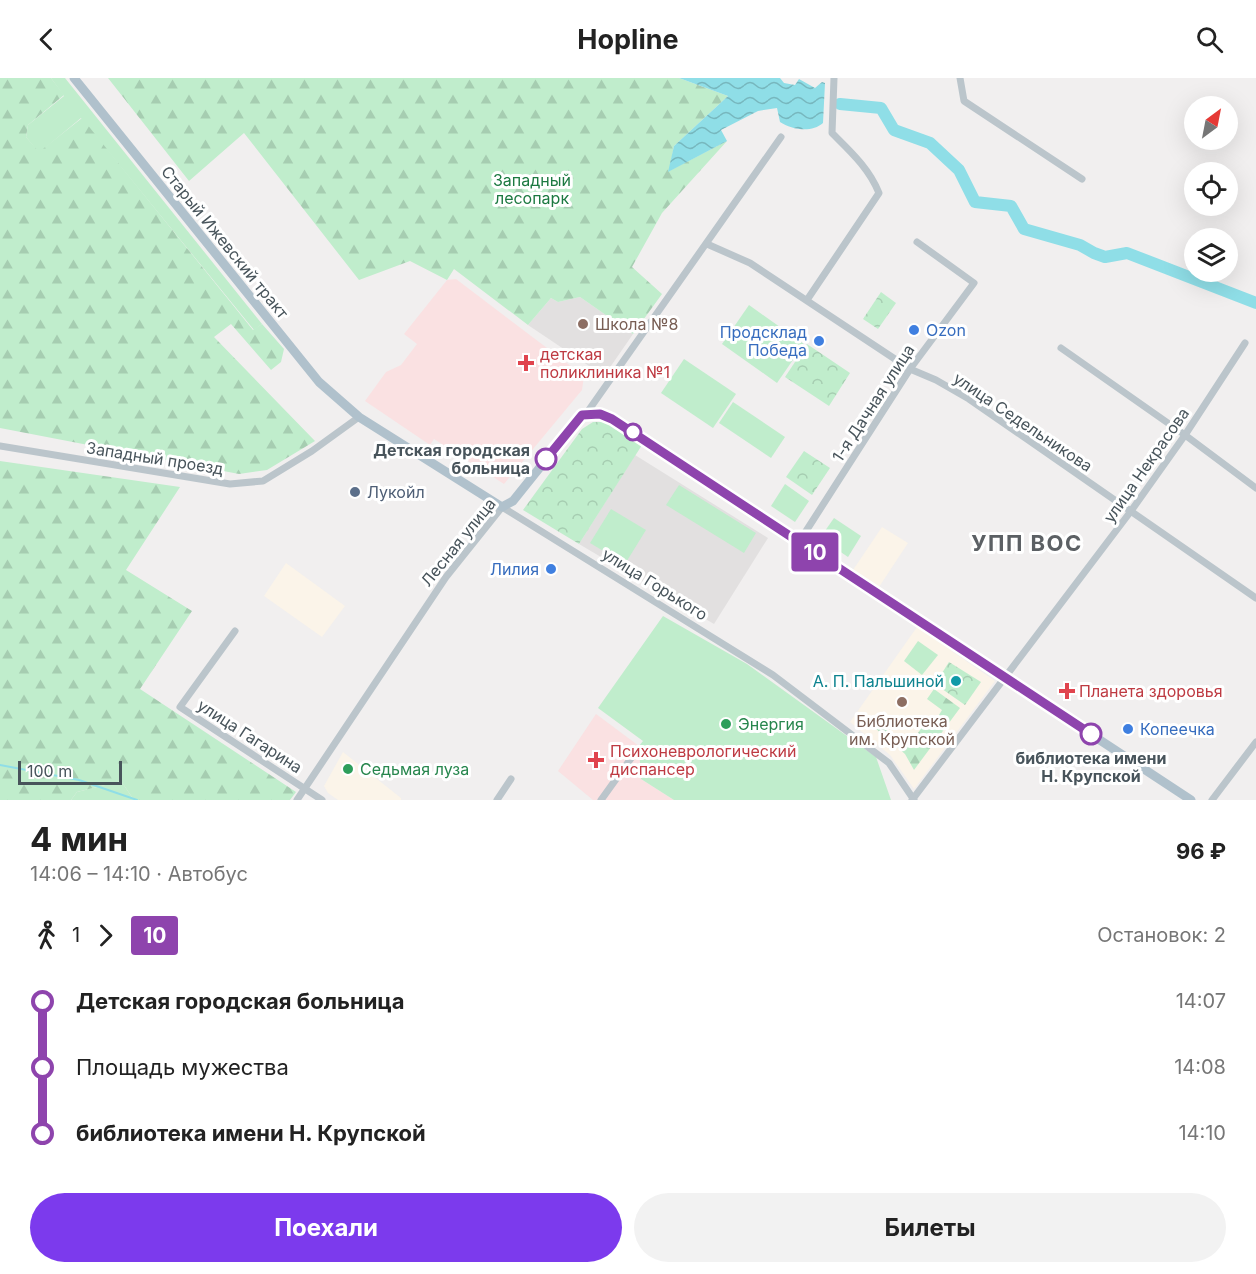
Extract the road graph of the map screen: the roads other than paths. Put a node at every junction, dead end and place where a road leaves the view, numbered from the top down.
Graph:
1 (74, 78) edge
2 (834, 78) edge
3 (960, 78) edge
4 (781, 137) dead end
5 (1082, 179) dead end
6 (917, 242) dead end
7 (707, 244) junction
8 (807, 300) junction
9 (1245, 343) dead end
10 (1061, 348) dead end
11 (910, 369) junction
12 (586, 414) junction
13 (359, 417) junction
14 (1185, 435) junction
15 (0, 446) edge
16 (1256, 488) edge
17 (502, 507) junction
18 (1131, 511) junction
19 (799, 542) junction
20 (1256, 598) edge
21 (235, 631) dead end
22 (1005, 677) junction
23 (1256, 742) edge
24 (637, 750) dead end
25 (511, 779) dead end
26 (305, 788) junction
27 (297, 800) edge
28 (322, 800) edge
29 (497, 800) edge
30 (601, 800) edge
31 (913, 800) edge
32 (1191, 800) edge
33 (1212, 800) edge

1 - 13 main road, Старый Ижевский тракт
2 - 8 street
3 - 5 street
4 - 7 street, Лесная улица
6 - 11 street, 1-я Дачная улица
7 - 8 street, улица Седельникова
7 - 12 street, Лесная улица
8 - 11 street, улица Седельникова
9 - 14 street, улица Некрасова
10 - 14 street
11 - 18 street, улица Седельникова
11 - 19 street, 1-я Дачная улица
12 - 17 main road, Лесная улица
12 - 19 main road
13 - 15 street, Западный проезд
13 - 17 main road, улица Горького
14 - 16 street
14 - 18 street, улица Некрасова
17 - 26 street, Лесная улица
17 - 31 street, улица Горького
18 - 20 street, улица Седельникова
18 - 22 street, улица Некрасова
19 - 22 main road
21 - 26 street, улица Гагарина
22 - 31 street, улица Некрасова
22 - 32 main road
23 - 33 street
24 - 30 street
25 - 29 street
26 - 27 street, Лесная улица
26 - 28 street, улица Гагарина

